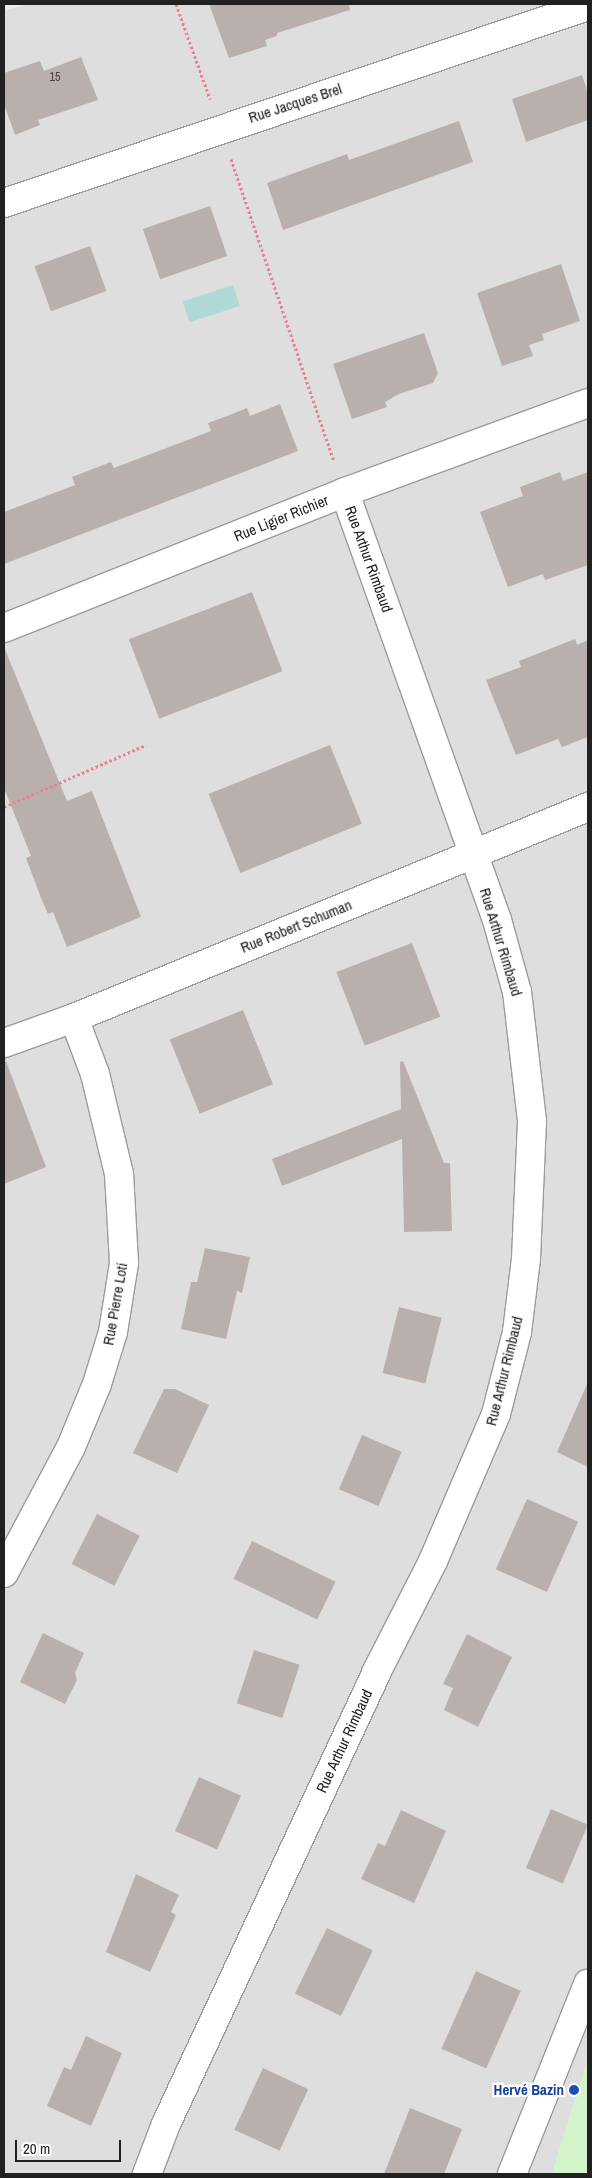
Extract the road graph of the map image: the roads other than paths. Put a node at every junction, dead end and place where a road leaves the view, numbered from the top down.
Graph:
1 (588, 6) edge
2 (4, 203) edge
3 (588, 403) edge
4 (345, 492) junction
5 (4, 628) edge
6 (588, 807) edge
7 (472, 853) junction
8 (74, 1018) junction
9 (4, 1043) edge
10 (4, 1572) edge
11 (587, 1992) edge
12 (147, 2174) edge
13 (512, 2174) edge

1 - 2 street, Rue Jacques Brel
3 - 4 street, Rue Ligier Richier
4 - 5 street, Rue Ligier Richier
4 - 7 street, Rue Arthur Rimbaud
6 - 7 street, Rue Robert Schuman
7 - 8 street, Rue Robert Schuman
7 - 12 street, Rue Arthur Rimbaud
8 - 9 street, Rue Robert Schuman
8 - 10 street, Rue Pierre Loti
11 - 13 street

